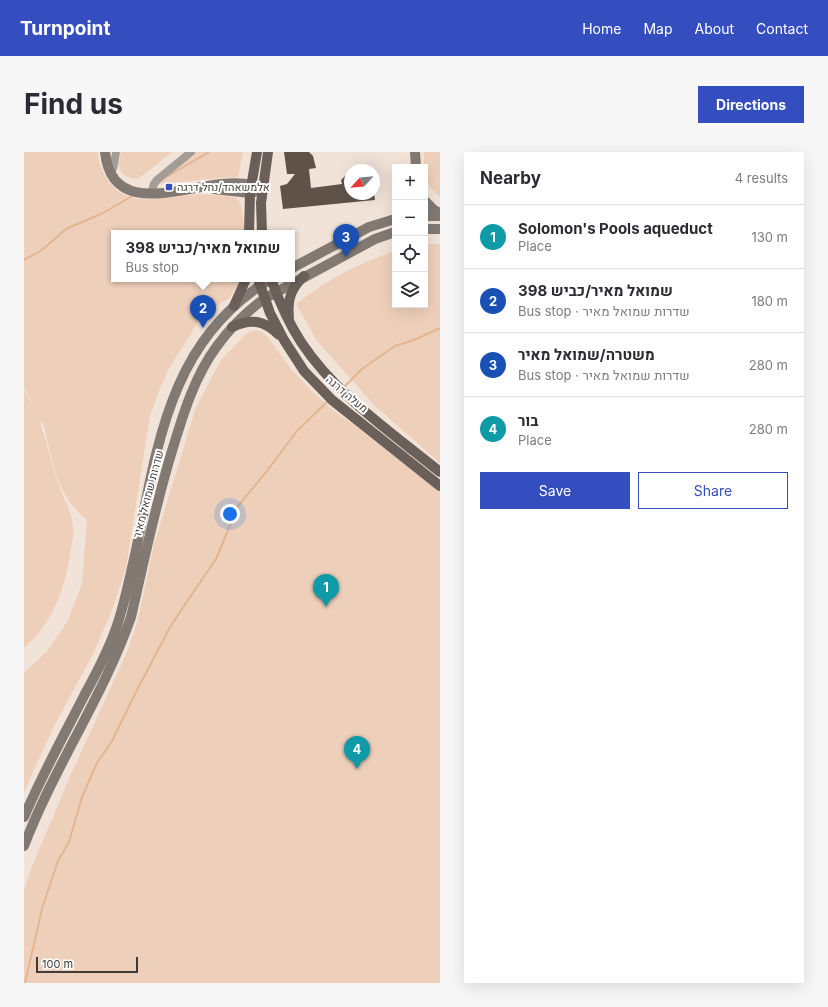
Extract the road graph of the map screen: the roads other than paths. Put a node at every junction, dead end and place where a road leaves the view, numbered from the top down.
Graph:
1 (105, 152) edge
2 (116, 152) edge
3 (191, 152) edge
4 (257, 152) edge
5 (268, 152) edge
6 (408, 152) edge
7 (414, 152) edge
8 (408, 164) edge
9 (416, 164) edge
10 (110, 175) junction
11 (251, 189) junction
12 (262, 190) junction
13 (151, 194) junction
14 (428, 204) edge
15 (440, 215) edge
16 (428, 216) edge
17 (392, 220) edge
18 (428, 229) edge
19 (440, 229) edge
20 (249, 230) edge
21 (262, 230) edge
22 (392, 233) edge
23 (295, 266) edge
24 (304, 276) junction
25 (295, 281) edge
26 (245, 282) edge
27 (259, 282) edge
28 (272, 282) edge
29 (294, 282) edge
30 (276, 292) junction
31 (264, 298) junction
32 (234, 306) junction
33 (292, 326) junction
34 (232, 327) junction
35 (284, 340) junction
36 (440, 472) edge
37 (440, 486) edge
38 (24, 817) edge
39 (24, 846) edge

1 - 10 main road
2 - 10 street
3 - 13 street
4 - 11 main road
5 - 12 main road
6 - 8 main road
7 - 9 main road
10 - 13 main road
11 - 12 main road
11 - 13 main road
11 - 20 main road
12 - 21 main road
14 - 15 main road
15 - 16 main road
17 - 23 main road
18 - 19 main road
22 - 24 main road, שדרות שמואל מאיר
24 - 25 main road, שדרות שמואל מאיר
24 - 33 main road
26 - 32 main road
27 - 31 main road, מעלה דרגה
27 - 32 main road, שדרות שמואל מאיר
28 - 30 main road, מעלה דרגה
29 - 30 main road, שדרות שמואל מאיר
30 - 31 main road, שדרות שמואל מאיר
30 - 33 main road, מעלה דרגה
31 - 34 main road, שדרות שמואל מאיר
31 - 35 main road, מעלה דרגה
32 - 38 main road, שדרות שמואל מאיר
33 - 36 main road, מעלה דרגה
34 - 35 main road
34 - 39 main road, שדרות שמואל מאיר
35 - 37 main road, מעלה דרגה

